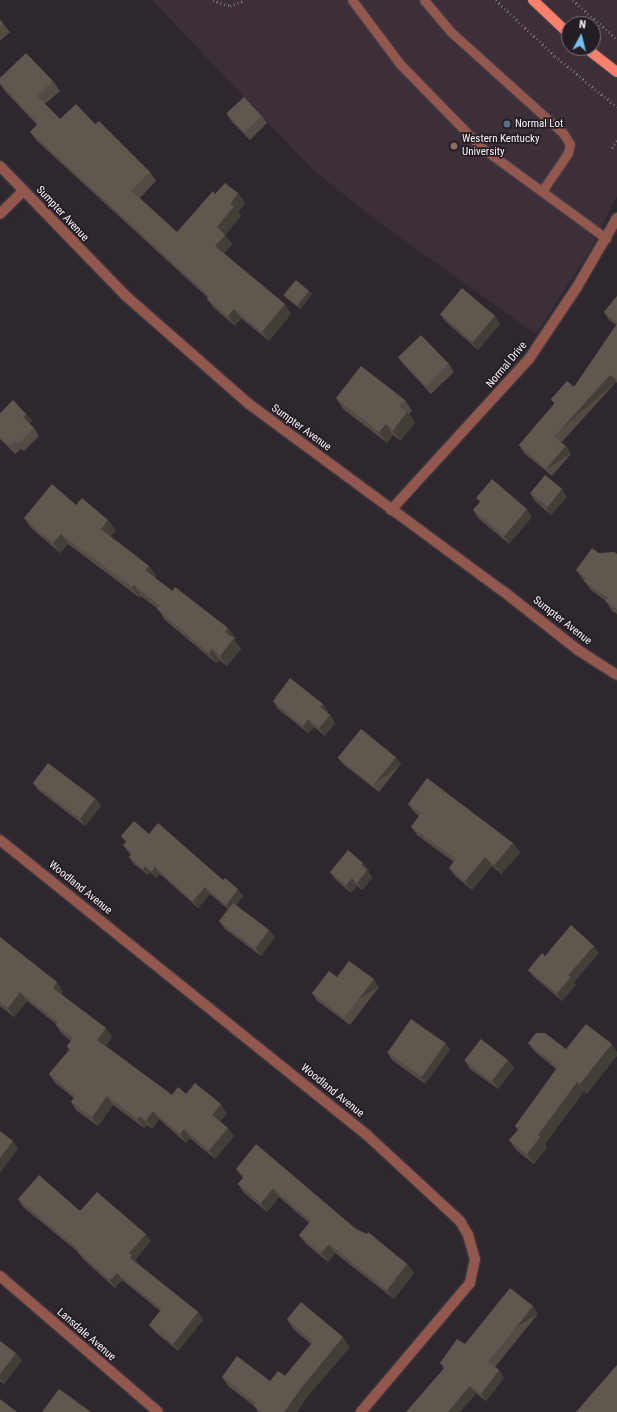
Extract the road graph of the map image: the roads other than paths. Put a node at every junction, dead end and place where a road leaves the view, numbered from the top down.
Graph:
1 (352, 0) edge
2 (424, 0) edge
3 (532, 0) edge
4 (561, 27) edge
5 (596, 56) edge
6 (617, 72) edge
7 (0, 166) edge
8 (23, 191) junction
9 (542, 191) junction
10 (0, 214) edge
11 (617, 218) edge
12 (606, 238) junction
13 (391, 510) junction
14 (617, 675) edge
15 (0, 840) edge
16 (0, 1276) edge
17 (158, 1412) edge
18 (361, 1412) edge

1 - 9 lane
2 - 9 lane
3 - 4 main road
5 - 6 main road
7 - 8 street, Sumpter Avenue
8 - 10 street
8 - 13 street, Sumpter Avenue
9 - 12 lane
11 - 12 street, Normal Drive
12 - 13 street, Normal Drive
13 - 14 street, Sumpter Avenue
15 - 18 street, Woodland Avenue
16 - 17 street, Lansdale Avenue

